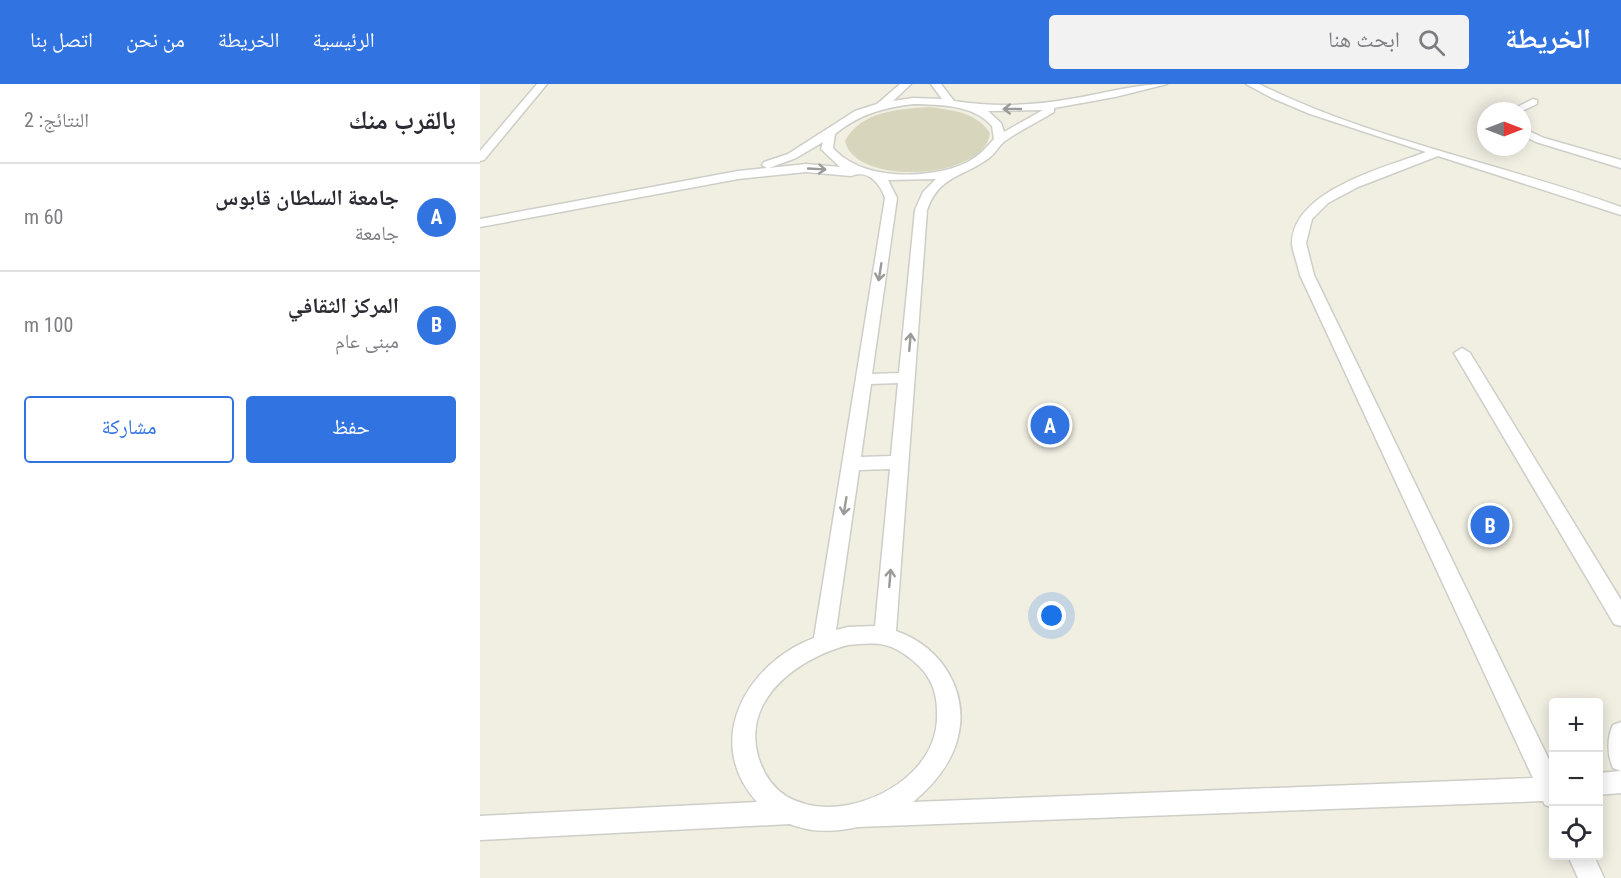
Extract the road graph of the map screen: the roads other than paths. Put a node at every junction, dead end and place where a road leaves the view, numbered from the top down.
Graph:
1 (542, 84) edge
2 (906, 84) edge
3 (936, 84) edge
4 (1162, 84) edge
5 (1251, 84) edge
6 (950, 103) junction
7 (963, 105) junction
8 (1061, 105) junction
9 (876, 106) junction
10 (830, 133) junction
11 (1531, 136) edge
12 (1000, 139) junction
13 (480, 141) edge
14 (495, 141) junction
15 (1435, 153) junction
16 (480, 158) edge
17 (1621, 164) edge
18 (954, 171) junction
19 (738, 174) junction
20 (874, 175) junction
21 (1621, 211) edge
22 (480, 224) edge
23 (902, 235) junction
24 (1462, 353) dead end
25 (907, 378) junction
26 (864, 379) junction
27 (900, 462) junction
28 (851, 464) junction
29 (1621, 618) edge
30 (885, 636) junction
31 (824, 642) junction
32 (1621, 732) edge
33 (1621, 760) edge
34 (1621, 782) edge
35 (1603, 784) edge
36 (1549, 786) edge
37 (1549, 792) edge
38 (790, 812) junction
39 (861, 816) junction
40 (480, 828) edge
41 (1583, 860) edge
42 (1592, 878) edge

1 - 14 lane
2 - 9 lane
3 - 6 lane
4 - 8 lane
5 - 15 lane
6 - 7 lane
6 - 9 lane
8 -> 7 lane
7 - 12 lane
8 - 12 lane
9 - 10 lane
10 - 19 lane
10 - 20 lane
11 - 17 lane
12 - 18 lane
13 - 14 lane
14 - 16 lane
15 - 21 lane
15 - 36 lane
18 - 20 lane
18 - 23 lane
19 -> 20 lane
19 - 22 lane
20 - 23 lane
25 -> 23 lane
23 -> 26 lane
24 - 29 lane
25 - 26 lane
25 - 27 lane
26 - 28 lane
27 - 28 lane
30 -> 27 lane
28 -> 31 lane
30 - 31 lane
30 - 39 lane
31 - 38 lane
32 - 33 lane
34 - 35 lane
37 - 39 lane
38 - 39 lane
38 - 40 lane
41 - 42 lane

